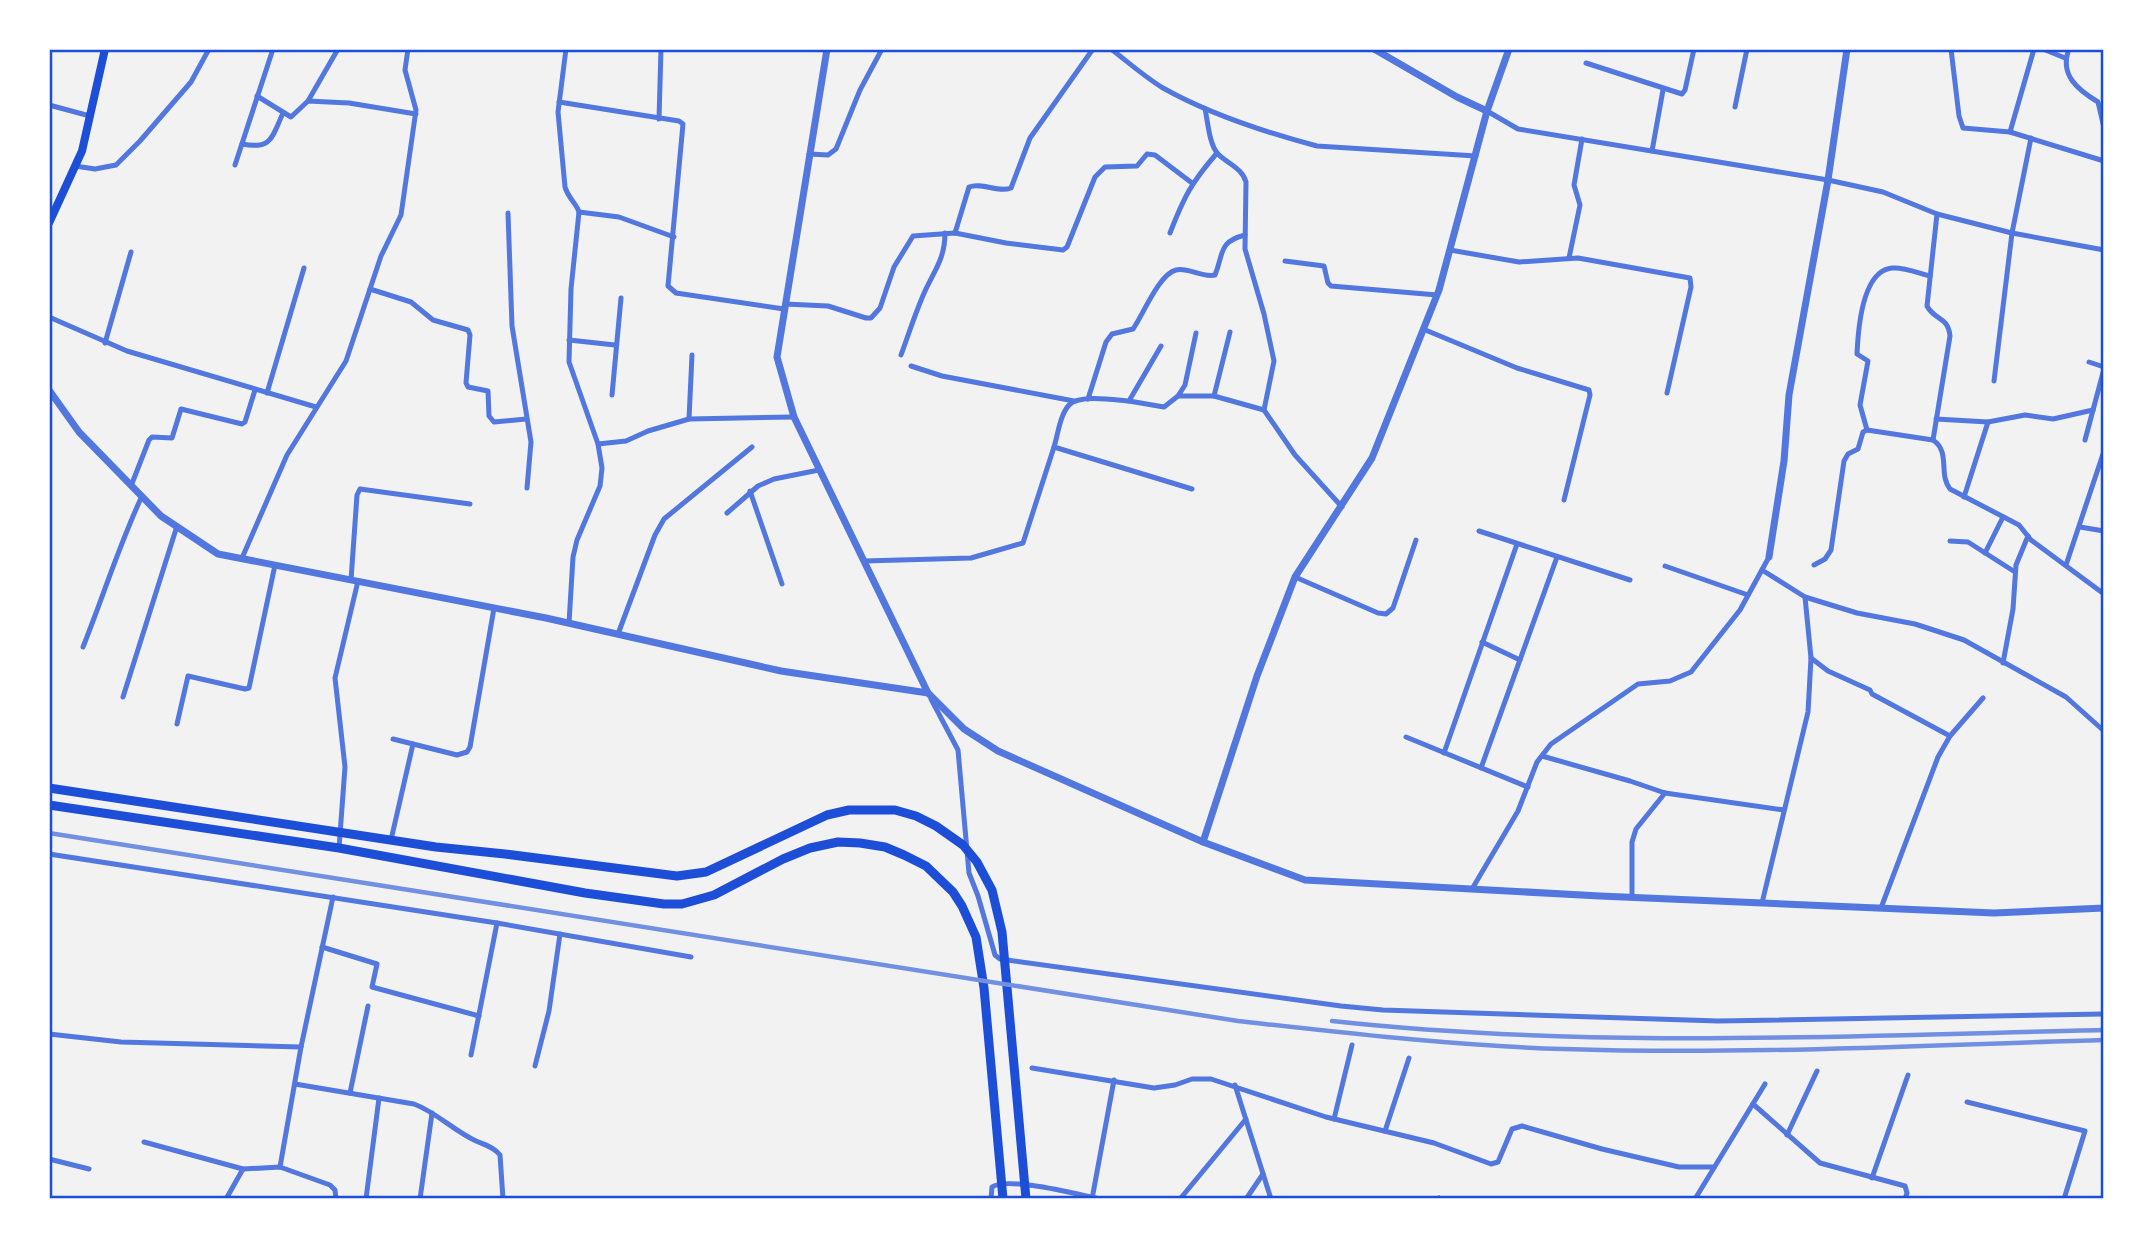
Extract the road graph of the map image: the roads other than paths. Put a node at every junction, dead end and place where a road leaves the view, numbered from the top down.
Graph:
1 (105, 49) edge
2 (209, 49) edge
3 (273, 49) edge
4 (338, 49) edge
5 (408, 49) edge
6 (566, 49) edge
7 (660, 49) edge
8 (827, 49) edge
9 (882, 49) edge
10 (1093, 49) edge
11 (1111, 49) edge
12 (1374, 49) edge
13 (1509, 49) edge
14 (1694, 49) edge
15 (1747, 49) edge
16 (1847, 49) edge
17 (1951, 49) edge
18 (2034, 49) edge
19 (2043, 49) edge
20 (2069, 49) edge
21 (2065, 58) junction
22 (1586, 63) dead end
23 (1663, 90) junction
24 (257, 96) junction
25 (308, 101) junction
26 (559, 102) junction
27 (49, 106) edge
28 (1735, 107) dead end
29 (1205, 109) junction
30 (1487, 111) junction
31 (283, 113) junction
32 (416, 114) junction
33 (90, 116) junction
34 (659, 119) junction
35 (2104, 128) edge
36 (2010, 132) junction
37 (2031, 138) junction
38 (1582, 139) junction
39 (242, 144) junction
40 (1652, 151) junction
41 (1217, 153) junction
42 (808, 154) junction
43 (1476, 156) junction
44 (2104, 160) edge
45 (236, 164) dead end
46 (75, 166) junction
47 (1828, 180) junction
48 (1192, 183) junction
49 (579, 212) junction
50 (508, 213) dead end
51 (1937, 214) junction
52 (49, 223) edge
53 (945, 233) junction
54 (955, 233) junction
55 (1170, 233) dead end
56 (2012, 233) junction
57 (1245, 235) junction
58 (674, 237) junction
59 (1450, 250) junction
60 (2104, 250) edge
61 (131, 252) dead end
62 (1569, 258) junction
63 (1284, 261) dead end
64 (304, 268) dead end
65 (1930, 276) junction
66 (370, 289) junction
67 (1437, 295) junction
68 (621, 298) dead end
69 (785, 307) junction
70 (49, 317) edge
71 (1423, 329) junction
72 (1230, 332) dead end
73 (1196, 333) dead end
74 (569, 340) junction
75 (105, 343) junction
76 (615, 345) junction
77 (1161, 346) dead end
78 (692, 355) dead end
79 (901, 355) dead end
80 (2089, 362) dead end
81 (911, 366) dead end
82 (2104, 368) edge
83 (1994, 381) dead end
84 (49, 390) edge
85 (255, 390) junction
86 (2101, 392) edge
87 (267, 393) junction
88 (1667, 393) dead end
89 (612, 395) dead end
90 (1178, 396) junction
91 (1214, 396) junction
92 (1088, 399) junction
93 (1074, 401) junction
94 (1129, 401) junction
95 (316, 407) junction
96 (1264, 410) junction
97 (2093, 410) junction
98 (794, 417) junction
99 (526, 419) junction
100 (689, 419) junction
101 (1936, 419) junction
102 (1987, 422) junction
103 (1867, 430) junction
104 (1933, 440) junction
105 (2084, 440) dead end
106 (598, 444) junction
107 (752, 447) dead end
108 (1054, 447) junction
109 (2104, 451) edge
110 (819, 470) junction
111 (131, 486) junction
112 (527, 488) dead end
113 (1192, 489) dead end
114 (750, 491) junction
115 (142, 496) junction
116 (1964, 497) junction
117 (1564, 500) dead end
118 (470, 504) dead end
119 (1342, 507) junction
120 (727, 513) dead end
121 (2003, 517) junction
122 (177, 526) junction
123 (2080, 527) junction
124 (1479, 531) dead end
125 (2104, 531) edge
126 (2028, 536) junction
127 (1416, 540) dead end
128 (1950, 541) dead end
129 (1517, 544) junction
130 (1985, 553) junction
131 (1557, 557) junction
132 (1769, 557) joint
133 (242, 558) junction
134 (863, 561) junction
135 (275, 565) junction
136 (1814, 565) dead end
137 (2066, 565) junction
138 (1665, 566) dead end
139 (1762, 570) junction
140 (2015, 572) junction
141 (1295, 577) junction
142 (1630, 580) dead end
143 (355, 581) junction
144 (782, 584) dead end
145 (2104, 594) edge
146 (1748, 595) junction
147 (1805, 597) junction
148 (494, 608) junction
149 (569, 624) junction
150 (618, 634) junction
151 (1482, 642) junction
152 (83, 648) dead end
153 (1811, 658) junction
154 (1520, 660) junction
155 (2003, 663) junction
156 (928, 693) junction
157 (123, 697) dead end
158 (1983, 698) dead end
159 (177, 724) dead end
160 (2104, 731) edge
161 (1950, 736) junction
162 (1406, 737) dead end
163 (393, 738) dead end
164 (413, 744) junction
165 (1444, 753) junction
166 (1542, 756) junction
167 (1481, 768) junction
168 (1528, 787) junction
169 (49, 788) edge
170 (1665, 793) junction
171 (49, 805) edge
172 (1784, 810) junction
173 (340, 832) junction
174 (391, 840) junction
175 (1203, 842) junction
176 (339, 848) junction
177 (49, 854) edge
178 (1472, 889) junction
179 (333, 897) junction
180 (1632, 897) junction
181 (1762, 903) junction
182 (1881, 908) junction
183 (2104, 908) edge
184 (497, 923) junction
185 (560, 934) junction
186 (322, 947) junction
187 (691, 957) dead end
188 (368, 1006) dead end
189 (2104, 1014) edge
190 (479, 1016) junction
191 (49, 1034) edge
192 (1352, 1045) dead end
193 (301, 1047) junction
194 (471, 1055) dead end
195 (1409, 1058) dead end
196 (535, 1066) dead end
197 (1032, 1068) dead end
198 (1817, 1071) dead end
199 (1908, 1075) dead end
200 (1114, 1080) junction
201 (295, 1084) junction
202 (1765, 1084) dead end
203 (1235, 1085) junction
204 (350, 1093) junction
205 (379, 1098) junction
206 (1967, 1102) dead end
207 (1753, 1104) junction
208 (432, 1113) junction
209 (1246, 1119) junction
210 (1334, 1119) junction
211 (1385, 1132) junction
212 (1787, 1135) junction
213 (144, 1142) dead end
214 (49, 1159) edge
215 (280, 1167) junction
216 (1714, 1167) junction
217 (89, 1169) dead end
218 (243, 1169) junction
219 (1263, 1174) junction
220 (1872, 1178) junction
221 (1092, 1198) edge
222 (226, 1199) edge
223 (337, 1199) edge
224 (366, 1199) edge
225 (420, 1199) edge
226 (503, 1199) edge
227 (991, 1199) edge
228 (1003, 1199) edge
229 (1026, 1199) edge
230 (1101, 1199) edge
231 (1180, 1199) edge
232 (1245, 1199) edge
233 (1271, 1199) edge
234 (1695, 1199) edge
235 (1905, 1199) edge
236 (2064, 1199) edge

1 - 33 main road
2 - 46 street
3 - 24 street
4 - 25 street
5 - 32 street
6 - 26 street
7 - 34 street
8 - 42 street
9 - 42 street
10 - 54 street
11 - 29 street
12 - 30 street
13 - 30 street
14 - 23 street
15 - 28 street
16 - 47 street
17 - 36 street
18 - 36 street
19 - 21 street
20 - 21 street
21 - 35 street
22 - 23 street
23 - 40 street
24 - 31 street
24 - 39 street
25 - 31 street
25 - 32 street
26 - 34 street
26 - 49 street
27 - 33 street
29 - 41 street
29 - 43 street
30 - 38 street
30 - 43 street
31 - 39 street
32 - 66 street
33 - 46 main road
34 - 58 street
36 - 37 street
37 - 44 street
37 - 56 street
38 - 40 street
38 - 62 street
39 - 45 street
40 - 47 street
41 - 48 street
41 - 57 street
42 - 69 street
43 - 59 street
46 - 52 main road
47 - 51 street
47 - 132 street
48 - 54 street
48 - 55 street
49 - 58 street
49 - 74 street
50 - 99 street
51 - 56 street
51 - 65 street
53 - 54 street
53 - 69 street
53 - 79 street
56 - 60 street
56 - 83 street
57 - 92 street
57 - 96 street
58 - 69 street
59 - 62 street
59 - 67 street
61 - 75 street
62 - 88 street
63 - 67 street
64 - 87 street
65 - 101 street
65 - 103 street
66 - 95 street
66 - 99 street
67 - 71 street
68 - 76 street
69 - 98 street
70 - 75 street
71 - 117 street
71 - 119 street
72 - 91 street
73 - 90 street
74 - 76 street
74 - 106 street
75 - 85 street
76 - 89 street
77 - 94 street
78 - 100 street
80 - 82 street
81 - 93 street
82 - 86 street
84 - 111 street
85 - 87 street
85 - 111 street
86 - 97 street
87 - 95 street
90 - 91 street
90 - 94 street
91 - 96 street
92 - 93 street
92 - 94 street
93 - 108 street
95 - 133 street
96 - 119 street
97 - 102 street
97 - 105 street
98 - 100 street
98 - 110 street
99 - 112 street
100 - 106 street
101 - 102 street
101 - 104 street
102 - 116 street
103 - 104 street
103 - 136 street
104 - 116 street
106 - 149 street
107 - 150 street
108 - 113 street
108 - 134 street
109 - 123 street
110 - 114 street
110 - 134 street
111 - 115 street
114 - 120 street
114 - 144 street
115 - 122 street
115 - 152 street
116 - 121 street
118 - 143 street
119 - 141 street
121 - 126 street
121 - 130 street
122 - 133 street
122 - 157 street
123 - 125 street
123 - 137 street
124 - 129 street
126 - 137 street
126 - 140 street
127 - 141 street
128 - 130 street
129 - 131 street
129 - 151 street
130 - 140 street
131 - 142 street
131 - 154 street
132 - 139 street
133 - 135 street
134 - 156 street
135 - 143 street
135 - 159 street
137 - 145 street
138 - 146 street
139 - 146 street
139 - 147 street
140 - 155 street
141 - 175 street
143 - 148 street
143 - 173 street
146 - 166 street
147 - 153 street
147 - 155 street
148 - 149 street
148 - 164 street
149 - 150 street
150 - 156 street
151 - 154 street
151 - 165 street
153 - 161 street
153 - 172 street
154 - 167 street
155 - 160 street
156 - 175 street
156 - 189 street
158 - 161 street
161 - 182 street
162 - 165 street
163 - 164 street
164 - 174 street
165 - 167 street
166 - 168 street
166 - 170 street
167 - 168 street
168 - 178 street
169 - 173 main road
170 - 172 street
170 - 180 street
171 - 176 main road
172 - 181 street
173 - 174 main road
173 - 176 street
174 - 229 main road
175 - 178 street
176 - 228 main road
177 - 179 street
178 - 180 street
179 - 184 street
179 - 186 street
180 - 181 street
181 - 182 street
182 - 183 street
184 - 185 street
184 - 190 street
185 - 187 street
185 - 196 street
186 - 190 street
186 - 193 street
188 - 204 street
190 - 194 street
191 - 193 street
192 - 210 street
193 - 201 street
195 - 211 street
197 - 200 street
198 - 212 street
199 - 220 street
200 - 203 street
200 - 221 street
201 - 204 street
201 - 215 street
202 - 207 street
203 - 209 street
203 - 210 street
204 - 205 street
205 - 208 street
205 - 224 street
206 - 236 street
207 - 212 street
207 - 216 street
208 - 225 street
208 - 226 street
209 - 219 street
209 - 231 street
210 - 211 street
211 - 216 street
212 - 220 street
213 - 218 street
214 - 217 street
215 - 218 street
215 - 223 street
216 - 234 street
218 - 222 street
219 - 232 street
219 - 233 street
220 - 235 street
221 - 227 street
221 - 230 street

